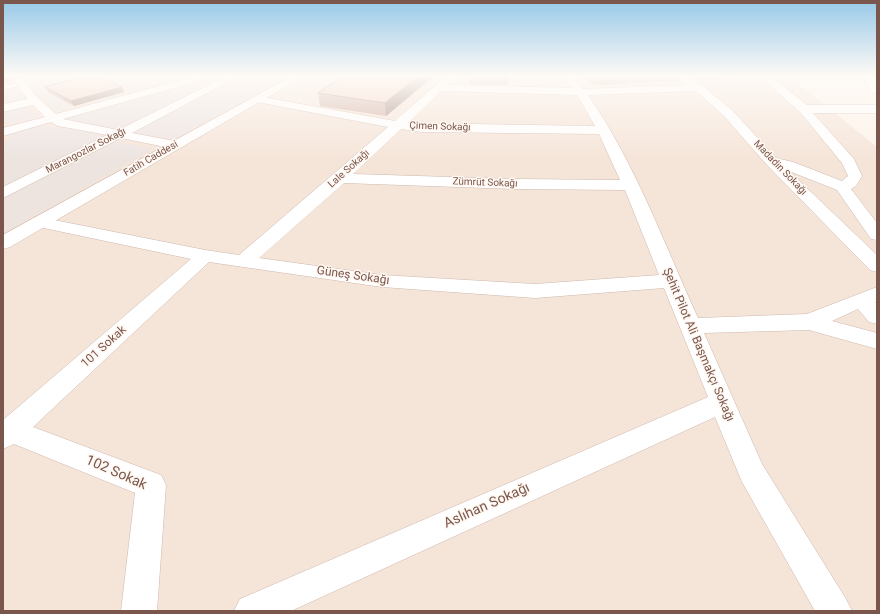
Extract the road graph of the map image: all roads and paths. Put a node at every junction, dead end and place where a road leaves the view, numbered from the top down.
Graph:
1 (18, 105) edge
2 (39, 105) edge
3 (98, 105) edge
4 (177, 105) edge
5 (247, 105) edge
6 (287, 105) edge
7 (419, 105) edge
8 (587, 105) edge
9 (718, 105) edge
10 (800, 105) edge
11 (3, 108) edge
12 (804, 108) junction
13 (877, 109) edge
14 (52, 117) junction
15 (397, 125) junction
16 (602, 130) junction
17 (4, 133) edge
18 (118, 134) junction
19 (175, 145) junction
20 (772, 162) junction
21 (340, 178) junction
22 (630, 185) junction
23 (842, 187) junction
24 (3, 193) edge
25 (39, 222) junction
26 (877, 235) edge
27 (3, 243) edge
28 (205, 256) junction
29 (873, 257) edge
30 (244, 261) junction
31 (670, 281) junction
32 (869, 297) edge
33 (877, 317) edge
34 (810, 322) junction
35 (689, 326) junction
36 (877, 341) edge
37 (722, 404) junction
38 (7, 433) edge
39 (139, 611) edge
40 (252, 611) edge
41 (834, 611) edge

1 - 11 street
2 - 14 street
3 - 14 street
4 - 18 street, Marangozlar Sokağı
5 - 19 main road, Fatih Caddesi
6 - 15 street, Çimen Sokağı
7 - 15 street, Lale Sokağı
8 - 16 street, Şehit Pilot Ali Başmakçı Sokağı
9 - 20 street, Madadin Sokağı
10 - 12 street
12 - 13 street
12 - 23 street
14 - 17 street
14 - 18 street
15 - 16 street, Çimen Sokağı
15 - 21 street, Lale Sokağı
16 - 22 street, Şehit Pilot Ali Başmakçı Sokağı
18 - 19 street
18 - 24 street, Marangozlar Sokağı
19 - 25 main road, Fatih Caddesi
20 - 23 street
20 - 29 street, Madadin Sokağı
21 - 22 street, Zümrüt Sokağı
21 - 30 street, Lale Sokağı
22 - 31 street, Şehit Pilot Ali Başmakçı Sokağı
23 - 26 street
25 - 27 main road, Fatih Caddesi
25 - 28 street, Güneş Sokağı
28 - 30 street, Güneş Sokağı
28 - 38 street, 101 Sokak
30 - 31 street, Güneş Sokağı
31 - 35 street, Şehit Pilot Ali Başmakçı Sokağı
32 - 33 street
32 - 34 street
34 - 35 street
34 - 36 street
35 - 37 street, Şehit Pilot Ali Başmakçı Sokağı
37 - 40 street, Aslıhan Sokağı
37 - 41 street, Şehit Pilot Ali Başmakçı Sokağı
38 - 39 street, 102 Sokak

